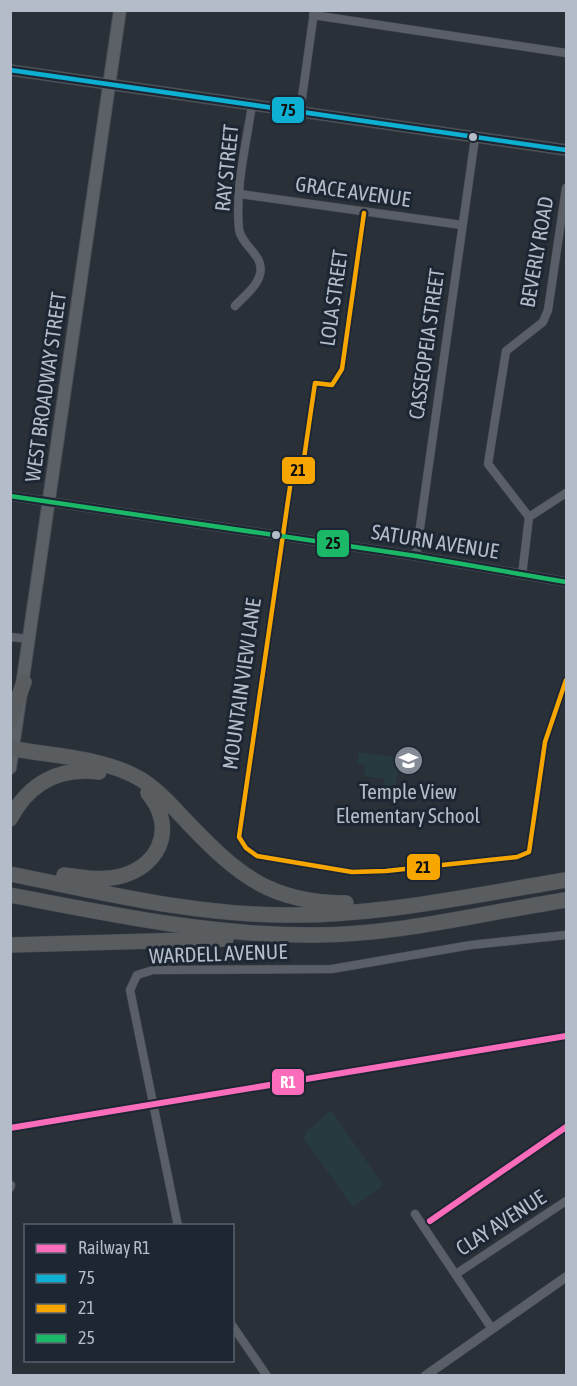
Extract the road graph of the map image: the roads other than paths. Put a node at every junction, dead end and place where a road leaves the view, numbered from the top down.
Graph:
1 (120, 10) edge
2 (314, 13) edge
3 (567, 53) edge
4 (10, 70) edge
5 (110, 84) junction
6 (252, 105) junction
7 (300, 112) junction
8 (475, 138) junction
9 (567, 150) edge
10 (567, 188) edge
11 (240, 194) junction
12 (364, 213) junction
13 (462, 225) junction
14 (563, 249) edge
15 (234, 306) dead end
16 (332, 385) joint
17 (567, 493) edge
18 (10, 496) edge
19 (48, 503) junction
20 (529, 517) junction
21 (282, 536) junction
22 (416, 556) junction
23 (522, 575) junction
24 (567, 582) edge
25 (10, 637) edge
26 (30, 639) junction
27 (567, 680) edge
28 (24, 682) junction
29 (10, 721) edge
30 (14, 749) junction
31 (10, 768) edge
32 (10, 819) edge
33 (13, 872) edge
34 (567, 880) edge
35 (483, 893) junction
36 (10, 895) edge
37 (567, 900) edge
38 (567, 909) edge
39 (402, 927) junction
40 (310, 935) junction
41 (567, 935) edge
42 (10, 945) edge
43 (567, 1201) edge
44 (415, 1214) dead end
45 (178, 1224) edge
46 (456, 1274) junction
47 (567, 1277) edge
48 (234, 1328) edge
49 (492, 1329) junction
50 (267, 1376) edge
51 (425, 1376) edge

1 - 5 main road, WEST BROADWAY STREET
2 - 3 street
2 - 7 street
4 - 5 main road
5 - 6 main road
5 - 19 main road, WEST BROADWAY STREET
6 - 7 main road
6 - 11 street, RAY STREET
7 - 8 main road
8 - 9 main road
8 - 13 street, CASSEOPEIA STREET
10 - 14 street, BEVERLY ROAD
11 - 12 street, GRACE AVENUE
11 - 15 street, RAY STREET
12 - 13 street, GRACE AVENUE
12 - 16 street, LOLA STREET
13 - 22 street, CASSEOPEIA STREET
14 - 20 street, BEVERLY ROAD
16 - 21 street, MOUNTAIN VIEW LANE
17 - 20 street
18 - 19 street, SATURN AVENUE
19 - 21 street, SATURN AVENUE
19 - 26 main road, WEST BROADWAY STREET
20 - 23 street
21 - 22 street, SATURN AVENUE
21 - 27 street, MOUNTAIN VIEW LANE
22 - 23 street, SATURN AVENUE
23 - 24 street, SATURN AVENUE
25 - 26 street
26 - 28 main road, WEST BROADWAY STREET
28 - 29 highway
28 - 30 main road, WEST BROADWAY STREET
30 - 31 main road, WEST BROADWAY STREET
30 - 35 highway
32 - 33 highway
33 - 35 highway
34 - 35 highway
36 - 40 highway
37 - 39 highway
38 - 39 highway
39 - 40 highway
40 - 42 highway
41 - 45 street, WARDELL AVENUE
43 - 46 street, CLAY AVENUE
44 - 46 street
46 - 49 street
47 - 49 street
48 - 50 street
49 - 51 street

